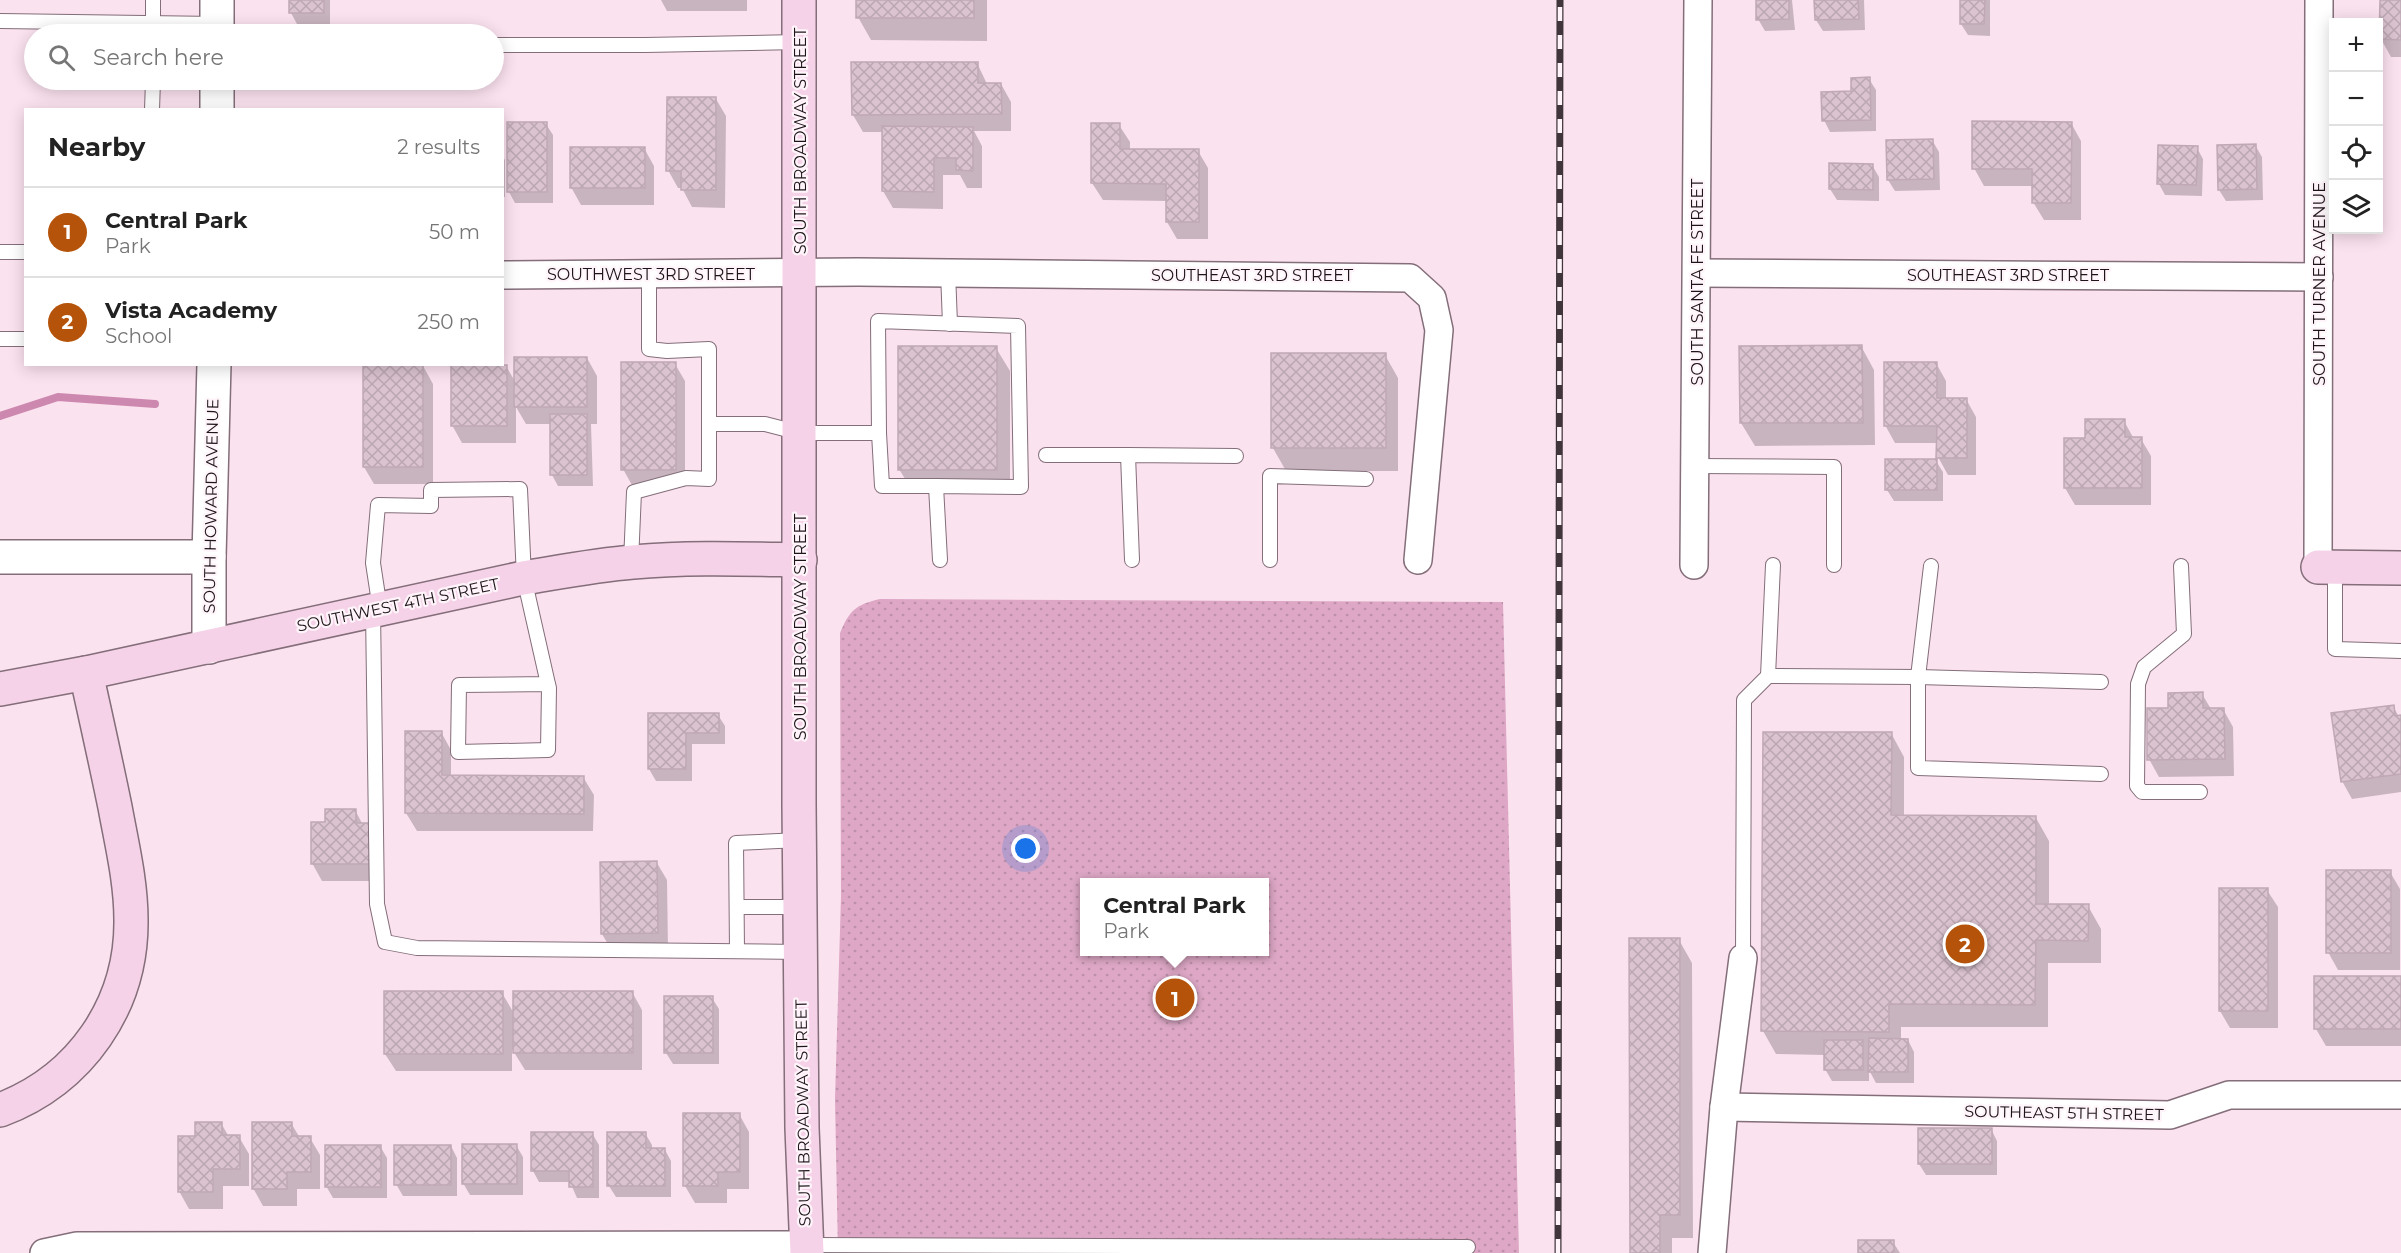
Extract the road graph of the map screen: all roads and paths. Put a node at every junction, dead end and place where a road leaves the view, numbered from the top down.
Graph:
1 (153, 0) edge
2 (800, 0) edge
3 (1698, 0) edge
4 (2319, 0) edge
5 (218, 20) edge
6 (0, 21) edge
7 (57, 24) edge
8 (153, 24) edge
9 (189, 24) edge
10 (799, 42) junction
11 (504, 45) edge
12 (153, 90) edge
13 (217, 90) edge
14 (152, 108) edge
15 (217, 108) edge
16 (0, 252) edge
17 (24, 252) edge
18 (948, 272) junction
19 (800, 273) junction
20 (1697, 273) junction
21 (649, 274) junction
22 (504, 275) edge
23 (2319, 277) junction
24 (950, 324) junction
25 (0, 339) edge
26 (24, 339) edge
27 (214, 366) edge
28 (709, 424) junction
29 (800, 433) junction
30 (879, 433) junction
31 (1046, 455) dead end
32 (1128, 455) junction
33 (1236, 456) dead end
34 (1696, 466) junction
35 (1366, 479) dead end
36 (936, 486) junction
37 (0, 557) edge
38 (209, 557) junction
39 (800, 560) junction
40 (940, 560) dead end
41 (1132, 560) dead end
42 (1270, 560) dead end
43 (1418, 560) dead end
44 (631, 562) junction
45 (1695, 565) dead end
46 (1773, 565) dead end
47 (1834, 565) dead end
48 (1931, 566) dead end
49 (2181, 566) dead end
50 (2326, 567) junction
51 (2401, 568) edge
52 (524, 578) junction
53 (377, 610) junction
54 (209, 647) junction
55 (2401, 651) edge
56 (86, 674) junction
57 (1768, 676) junction
58 (1918, 677) junction
59 (2101, 682) dead end
60 (548, 684) junction
61 (0, 689) edge
62 (2101, 774) dead end
63 (2200, 792) dead end
64 (800, 840) junction
65 (737, 907) junction
66 (800, 907) junction
67 (737, 951) junction
68 (800, 952) junction
69 (1743, 958) joint
70 (2401, 1095) edge
71 (1724, 1107) junction
72 (0, 1110) edge
73 (1468, 1247) dead end
74 (807, 1249) edge
75 (44, 1253) edge
76 (1712, 1253) edge

1 - 8 lane
2 - 10 main road, SOUTH BROADWAY STREET
3 - 20 street, SOUTH SANTA FE STREET
4 - 23 street, SOUTH TURNER AVENUE
5 - 9 lane
6 - 7 lane
10 - 11 lane
10 - 19 main road, SOUTH BROADWAY STREET
12 - 14 lane
13 - 15 street
16 - 17 lane
18 - 19 street, SOUTHEAST 3RD STREET
18 - 24 lane
18 - 43 street, SOUTHEAST 3RD STREET
19 - 21 street, SOUTHWEST 3RD STREET
19 - 29 main road, SOUTH BROADWAY STREET
20 - 23 street, SOUTHEAST 3RD STREET
20 - 34 street, SOUTH SANTA FE STREET
21 - 22 street, SOUTHWEST 3RD STREET
21 - 28 lane
23 - 50 street, SOUTH TURNER AVENUE
24 - 30 lane
24 - 36 lane
25 - 26 lane
27 - 38 street, SOUTH HOWARD AVENUE
28 - 29 lane
28 - 44 lane
29 - 30 lane
29 - 39 main road, SOUTH BROADWAY STREET
30 - 36 lane
31 - 32 lane
32 - 33 lane
32 - 41 lane
34 - 45 street, SOUTH SANTA FE STREET
34 - 47 lane
35 - 42 lane
36 - 40 lane
37 - 38 street
38 - 54 street, SOUTH HOWARD AVENUE
39 - 44 main road, SOUTHWEST 4TH STREET
39 - 64 main road, SOUTH BROADWAY STREET
44 - 52 main road, SOUTHWEST 4TH STREET
46 - 57 lane
48 - 58 lane
49 - 63 lane
50 - 51 main road
50 - 55 lane
52 - 53 main road, SOUTHWEST 4TH STREET
52 - 53 lane
52 - 60 lane
53 - 54 main road, SOUTHWEST 4TH STREET
53 - 67 lane
54 - 56 main road, SOUTHWEST 4TH STREET
56 - 61 main road, SOUTHWEST 4TH STREET
56 - 72 main road
57 - 58 lane
57 - 69 lane
58 - 59 lane
58 - 62 lane
60 - 60 lane
64 - 65 lane
64 - 66 main road, SOUTH BROADWAY STREET
65 - 66 lane
65 - 67 lane
66 - 68 main road, SOUTH BROADWAY STREET
67 - 68 lane
68 - 74 main road, SOUTH BROADWAY STREET
69 - 71 street
70 - 71 street, SOUTHEAST 5TH STREET
71 - 76 street
73 - 74 lane
74 - 75 street

